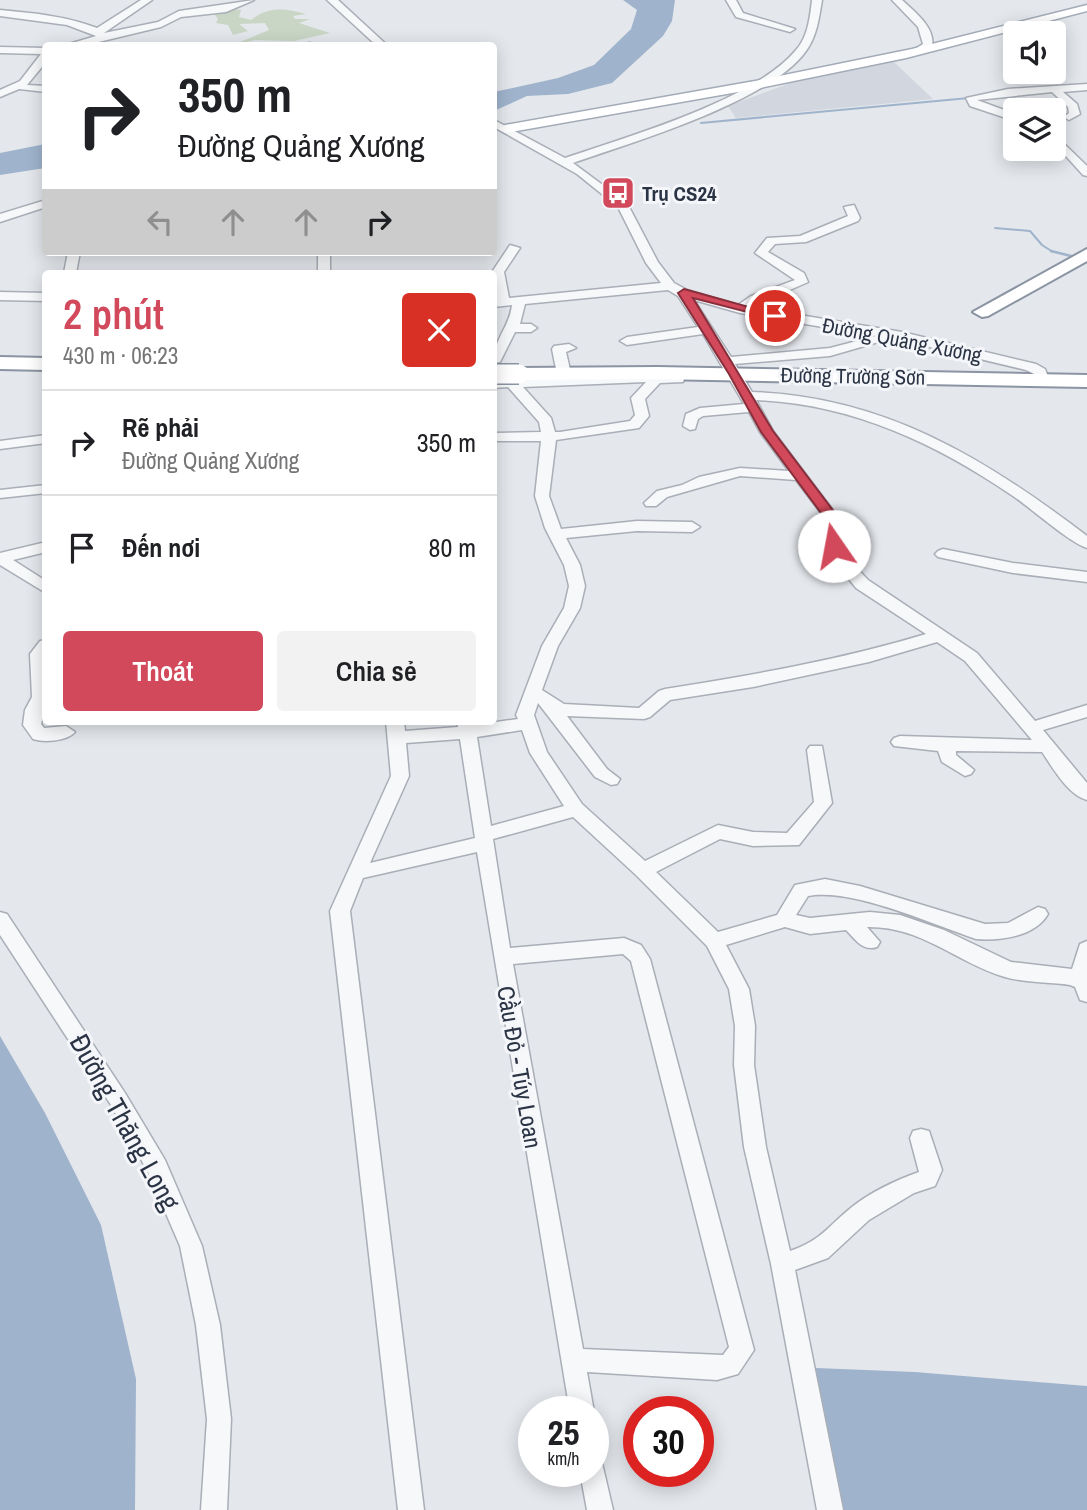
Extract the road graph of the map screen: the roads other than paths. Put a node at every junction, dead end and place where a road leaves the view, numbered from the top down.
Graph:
1 (147, 0) edge
2 (249, 0) edge
3 (332, 0) edge
4 (731, 0) edge
5 (817, 0) edge
6 (897, 0) edge
7 (1087, 8) edge
8 (0, 13) edge
9 (790, 29) dead end
10 (100, 34) junction
11 (77, 42) edge
12 (380, 42) edge
13 (0, 50) edge
14 (919, 51) joint
15 (42, 52) edge
16 (42, 57) edge
17 (893, 57) junction
18 (755, 85) junction
19 (19, 86) junction
20 (1087, 87) edge
21 (1053, 88) junction
22 (1075, 88) junction
23 (42, 89) edge
24 (0, 94) edge
25 (1087, 94) edge
26 (1003, 114) edge
27 (1069, 117) dead end
28 (497, 126) edge
29 (1066, 150) edge
30 (564, 163) junction
31 (1087, 173) edge
32 (42, 204) edge
33 (850, 207) dead end
34 (0, 218) edge
35 (514, 248) dead end
36 (1087, 254) edge
37 (677, 289) junction
38 (0, 296) edge
39 (42, 297) edge
40 (522, 297) junction
41 (498, 303) edge
42 (740, 309) junction
43 (984, 311) dead end
44 (512, 328) junction
45 (531, 328) dead end
46 (705, 330) junction
47 (893, 335) junction
48 (627, 341) dead end
49 (569, 348) dead end
50 (0, 363) edge
51 (42, 364) edge
52 (731, 368) junction
53 (504, 372) edge
54 (678, 373) junction
55 (564, 374) junction
56 (658, 377) junction
57 (1043, 381) junction
58 (1087, 381) edge
59 (750, 402) junction
60 (690, 426) dead end
61 (549, 436) junction
62 (497, 437) edge
63 (42, 440) edge
64 (0, 445) edge
65 (799, 475) junction
66 (42, 489) edge
67 (0, 494) edge
68 (651, 503) dead end
69 (692, 527) dead end
70 (556, 534) junction
71 (1087, 543) edge
72 (42, 548) edge
73 (943, 554) dead end
74 (0, 558) edge
75 (1087, 577) edge
76 (42, 585) edge
77 (939, 636) junction
78 (42, 649) edge
79 (533, 692) junction
80 (549, 704) junction
81 (1087, 711) edge
82 (528, 723) junction
83 (467, 727) edge
84 (1031, 728) junction
85 (396, 729) edge
86 (66, 732) dead end
87 (900, 742) dead end
88 (946, 745) junction
89 (1046, 746) junction
90 (816, 750) dead end
91 (965, 770) dead end
92 (611, 779) dead end
93 (1087, 794) edge
94 (576, 809) junction
95 (484, 839) junction
96 (643, 870) junction
97 (356, 873) junction
98 (1038, 914) dead end
99 (0, 919) edge
100 (785, 920) junction
101 (850, 922) junction
102 (714, 941) junction
103 (870, 943) dead end
104 (1087, 949) edge
105 (502, 957) junction
106 (1083, 987) edge
107 (921, 1138) dead end
108 (782, 1264) junction
109 (572, 1360) junction
110 (579, 1396) edge
111 (596, 1487) edge
112 (214, 1510) edge
113 (411, 1510) edge
114 (600, 1510) edge
115 (830, 1510) edge

1 - 10 street
2 - 10 street
3 - 12 street
4 - 9 street
5 - 18 street
6 - 14 street
7 - 17 main road
8 - 10 street
10 - 11 street
13 - 15 street
14 - 17 main road
16 - 19 street
17 - 18 main road
18 - 28 main road
18 - 30 street
19 - 23 street
19 - 24 street
20 - 22 street
21 - 22 street
21 - 26 street
21 - 27 street
22 - 25 street
28 - 30 street
29 - 31 street
30 - 37 street
32 - 34 street
33 - 42 street
35 - 41 street
36 - 43 highway
37 - 40 street
37 - 42 street, Đường Quảng Xương
37 - 46 street
38 - 39 street
40 - 41 street
40 - 44 street
42 - 47 street, Đường Quảng Xương
44 - 45 street
44 - 53 street
46 - 48 street
46 - 52 street
47 - 52 street
47 - 57 street, Đường Quảng Xương
49 - 55 street
50 - 51 highway
52 - 54 highway, Đường Trường Sơn
52 - 57 highway, Đường Trường Sơn
52 - 59 street
53 - 55 highway, Đường Trường Sơn
53 - 56 street
53 - 61 street
54 - 55 highway, Đường Trường Sơn
54 - 56 street
56 - 61 street
57 - 58 highway, Đường Trường Sơn
59 - 60 street
59 - 65 street
59 - 71 street
61 - 62 street
61 - 70 street
63 - 64 street
65 - 68 street
65 - 77 street
66 - 67 street
69 - 70 street
70 - 79 street
72 - 74 street
73 - 75 street
74 - 76 street
77 - 80 street
77 - 84 street
78 - 86 street
79 - 80 street
79 - 82 street
80 - 92 street
81 - 84 street
82 - 83 street
82 - 94 street
83 - 85 street
83 - 95 street, Cầu Đỏ - Túy Loan
84 - 89 street
85 - 97 street
87 - 88 street
88 - 89 street
88 - 91 street
89 - 93 street
90 - 96 street
94 - 95 street
94 - 96 street
95 - 97 street
95 - 105 street, Cầu Đỏ - Túy Loan
96 - 102 street
97 - 113 street
98 - 100 street
99 - 112 street, Đường Thăng Long
100 - 101 street
100 - 102 street
101 - 103 street
101 - 106 street
102 - 108 street
104 - 106 street
105 - 109 street, Cầu Đỏ - Túy Loan
105 - 109 street
107 - 108 street
108 - 115 street
109 - 110 street, Cầu Đỏ - Túy Loan
111 - 114 street

